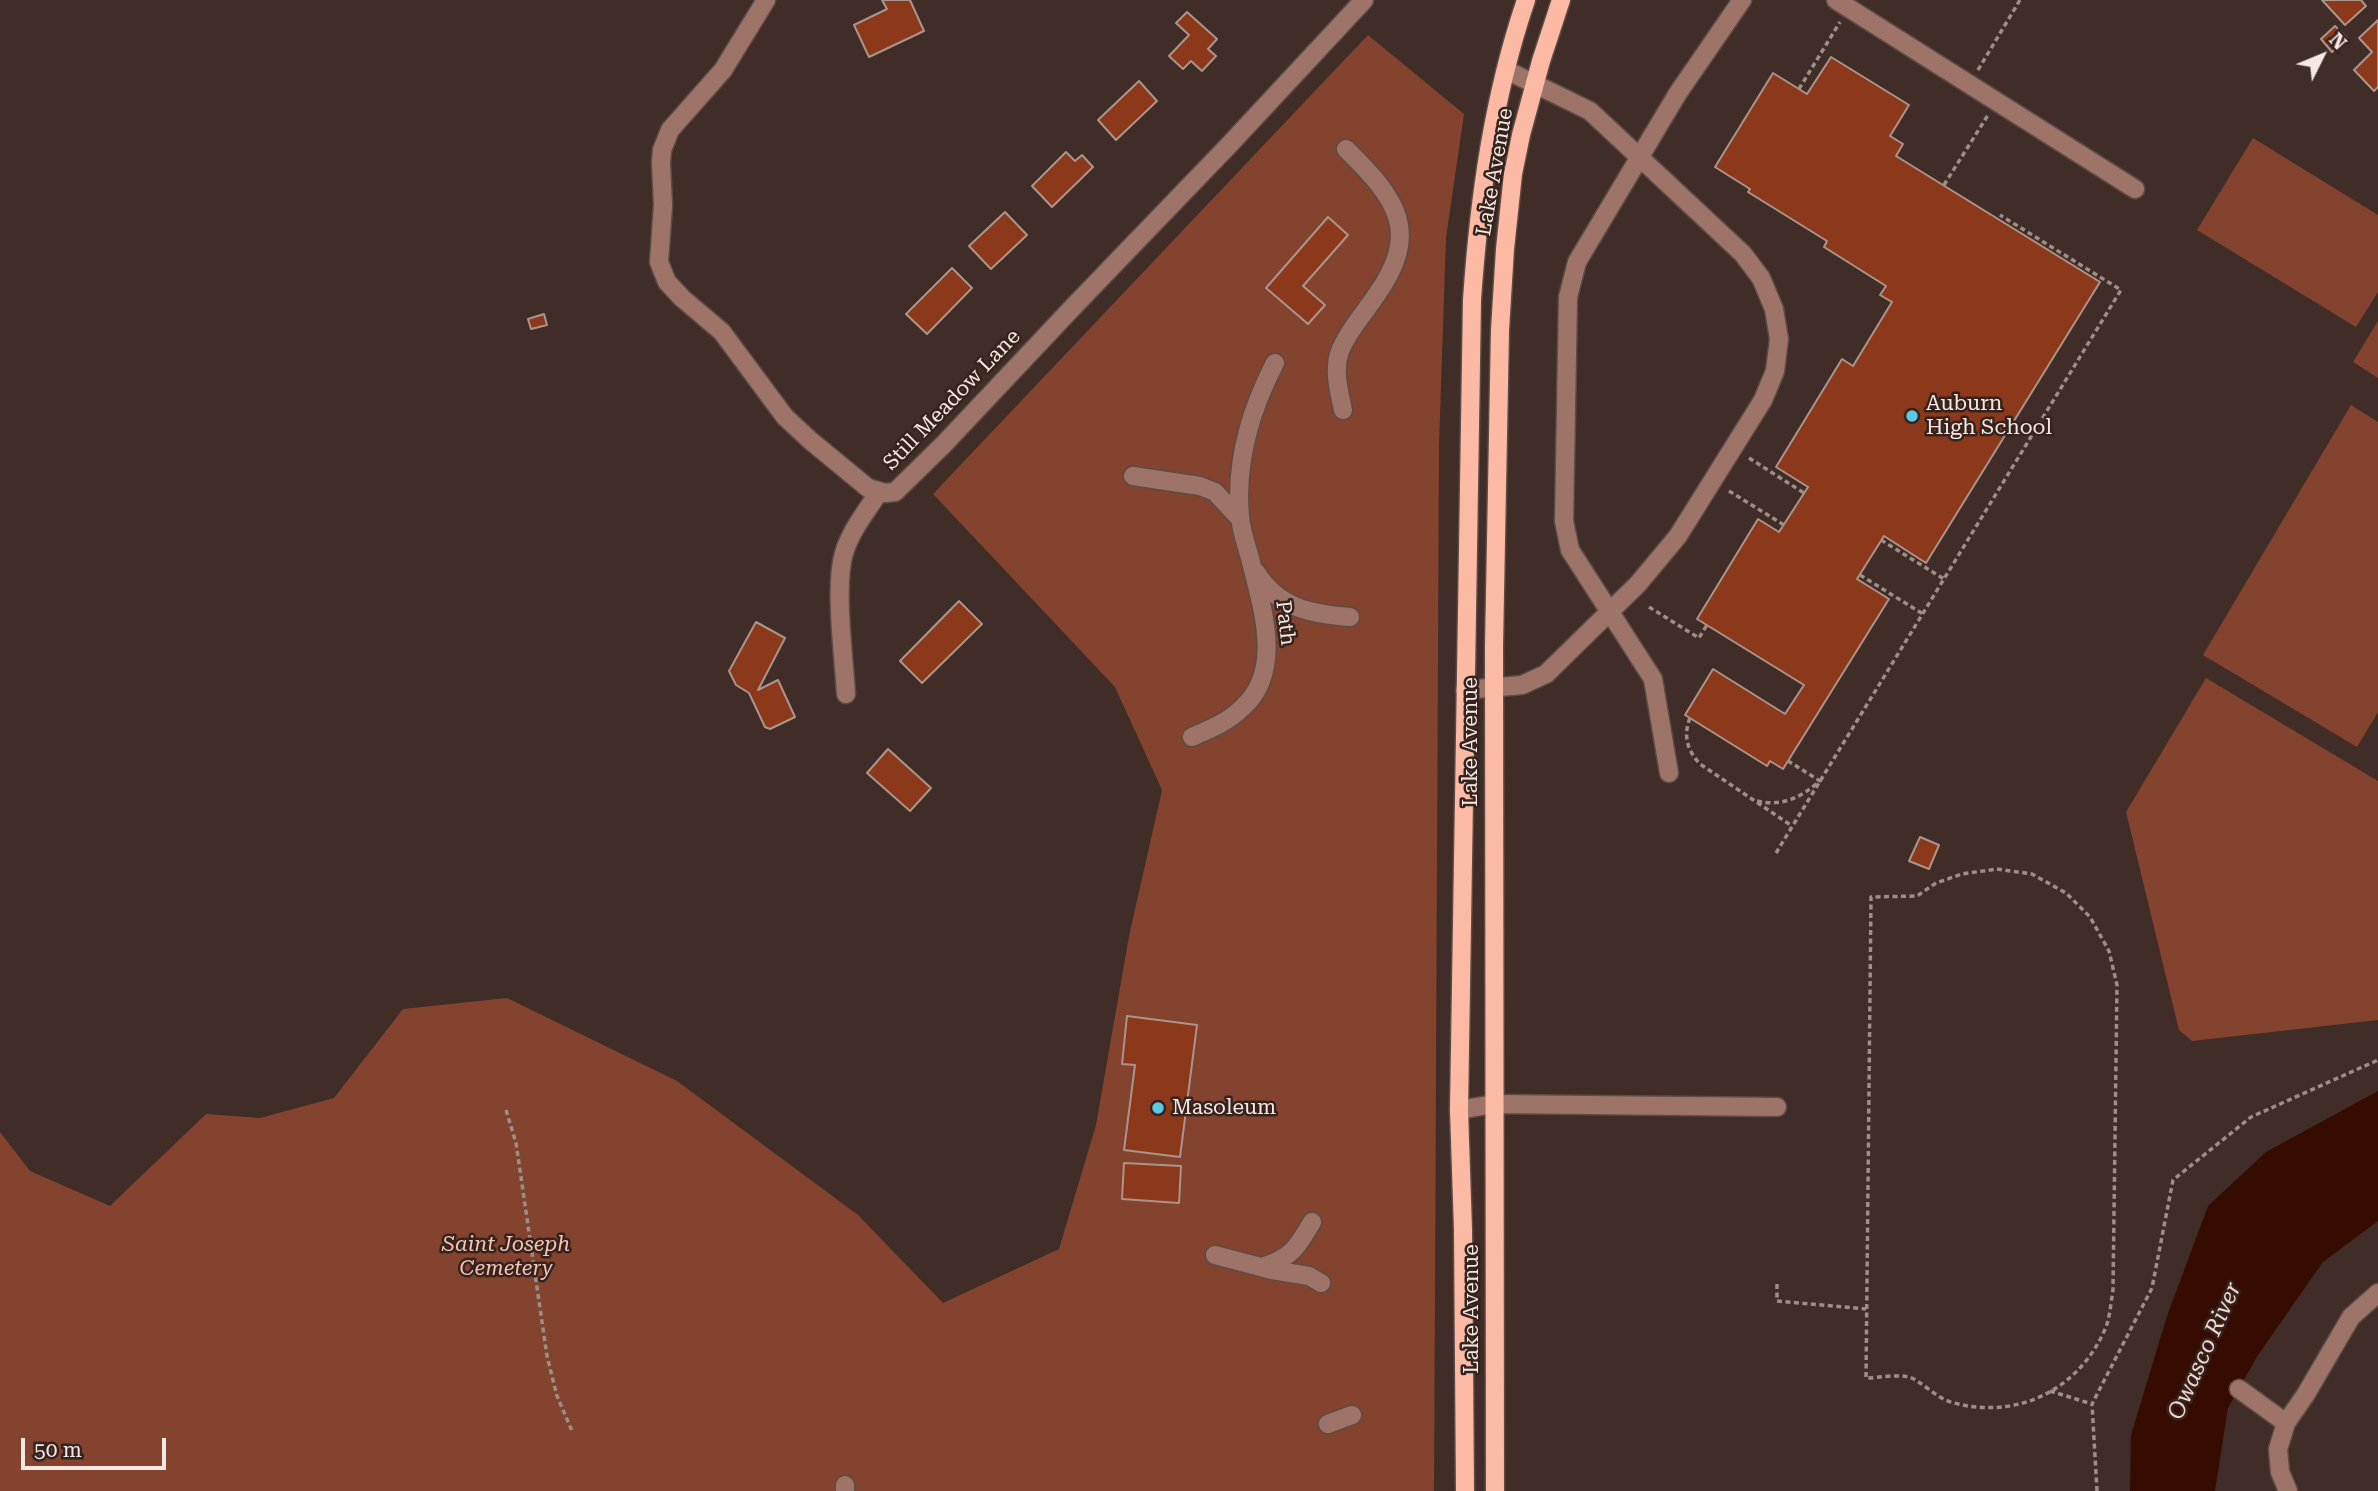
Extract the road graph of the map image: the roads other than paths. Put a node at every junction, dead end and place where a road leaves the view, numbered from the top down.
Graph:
1 (766, 0) edge
2 (1364, 0) edge
3 (1526, 0) edge
4 (1561, 0) edge
5 (1742, 0) edge
6 (1842, 4) edge
7 (1506, 70) junction
8 (1535, 84) junction
9 (1346, 149) dead end
10 (1639, 158) junction
11 (2135, 189) dead end
12 (1275, 363) dead end
13 (1343, 410) dead end
14 (1133, 476) dead end
15 (879, 492) junction
16 (1240, 519) junction
17 (1251, 564) junction
18 (1280, 599) junction
19 (1610, 612) junction
20 (1263, 616) junction
21 (1350, 617) dead end
22 (1494, 687) junction
23 (1465, 690) junction
24 (846, 694) dead end
25 (1192, 737) dead end
26 (1668, 772) dead end
27 (1494, 1104) junction
28 (1777, 1107) dead end
29 (1459, 1110) junction
30 (1312, 1222) dead end
31 (1215, 1255) dead end
32 (1261, 1267) junction
33 (1321, 1283) dead end
34 (2378, 1293) edge
35 (2239, 1389) dead end
36 (1352, 1415) dead end
37 (2286, 1423) junction
38 (1328, 1424) dead end
39 (1465, 1491) edge
40 (1495, 1491) edge
41 (2288, 1491) edge

1 - 15 street, Still Meadow Lane
2 - 15 street, Still Meadow Lane
3 - 7 main road, Lake Avenue
4 - 8 main road, Lake Avenue
5 - 10 street
6 - 11 street
7 - 8 street
7 - 23 main road, Lake Avenue
8 - 10 street
8 - 22 main road, Lake Avenue
9 - 13 street
10 - 19 street
10 - 19 street
12 - 16 street, Path
14 - 16 street, Path
15 - 24 street
16 - 17 street, Path
17 - 18 street, Path
17 - 20 street, Path
18 - 20 street
18 - 21 street, Path
19 - 22 street
19 - 26 street
20 - 25 street, Path
22 - 23 street
22 - 27 main road, Lake Avenue
23 - 29 main road, Lake Avenue
27 - 28 street
27 - 29 street
27 - 40 main road, Lake Avenue
29 - 39 main road, Lake Avenue
30 - 32 street
31 - 32 street
32 - 33 street
34 - 37 street
35 - 37 street
36 - 38 street
37 - 41 street

